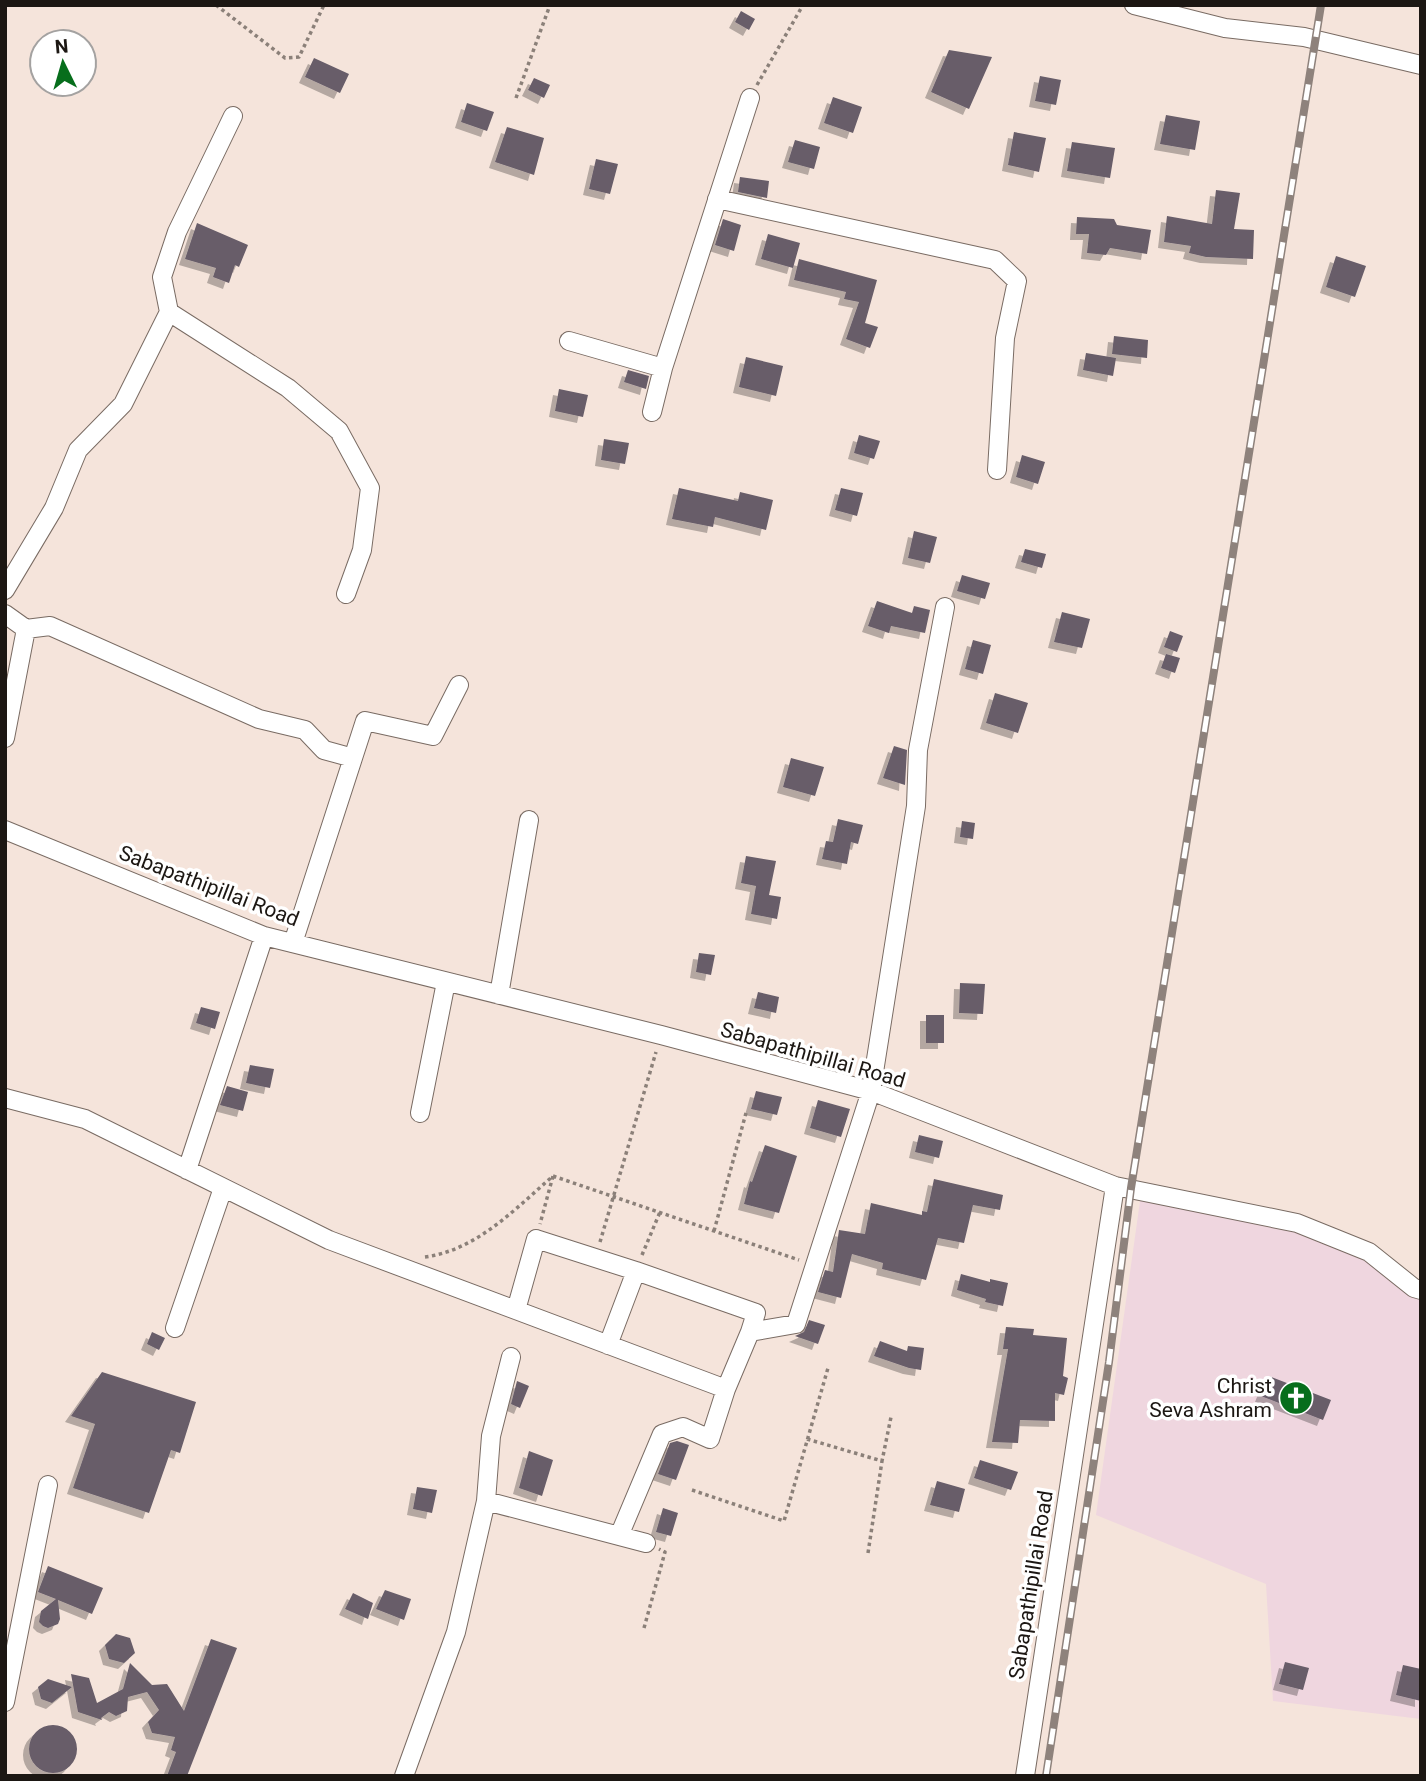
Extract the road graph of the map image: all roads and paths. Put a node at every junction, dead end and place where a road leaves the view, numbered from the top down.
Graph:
1 (216, 5) edge
2 (324, 5) edge
3 (550, 5) edge
4 (803, 5) edge
5 (1134, 5) edge
6 (1167, 9) edge
7 (1421, 65) edge
8 (516, 98) dead end
9 (750, 98) joint
10 (233, 116) dead end
11 (717, 200) junction
12 (170, 312) junction
13 (569, 341) dead end
14 (663, 368) junction
15 (652, 412) dead end
16 (996, 470) dead end
17 (5, 590) edge
18 (346, 594) dead end
19 (945, 607) dead end
20 (5, 614) edge
21 (26, 629) junction
22 (459, 685) dead end
23 (5, 738) edge
24 (353, 758) junction
25 (528, 820) dead end
26 (5, 830) edge
27 (264, 936) junction
28 (293, 943) junction
29 (446, 982) junction
30 (499, 995) junction
31 (661, 1035) junction
32 (871, 1091) junction
33 (5, 1098) edge
34 (420, 1113) dead end
35 (746, 1113) dead end
36 (187, 1170) junction
37 (553, 1175) junction
38 (1115, 1186) junction
39 (223, 1188) junction
40 (614, 1196) junction
41 (660, 1212) junction
42 (714, 1231) junction
43 (536, 1239) junction
44 (415, 1258) dead end
45 (595, 1258) junction
46 (815, 1265) junction
47 (636, 1271) junction
48 (1421, 1290) edge
49 (516, 1310) junction
50 (175, 1328) dead end
51 (750, 1332) junction
52 (608, 1345) junction
53 (511, 1357) dead end
54 (828, 1368) dead end
55 (726, 1389) junction
56 (891, 1416) dead end
57 (807, 1439) junction
58 (882, 1461) junction
59 (47, 1485) dead end
60 (692, 1490) dead end
61 (486, 1501) junction
62 (619, 1536) junction
63 (646, 1543) joint
64 (868, 1553) dead end
65 (644, 1628) dead end
66 (5, 1702) edge
67 (404, 1776) edge
68 (1025, 1776) edge

1 - 2 path
3 - 8 path
4 - 9 path
5 - 6 street
6 - 7 street
9 - 11 street
10 - 12 street
11 - 14 street
11 - 16 street
12 - 17 street
12 - 18 street
13 - 14 street
14 - 15 street
19 - 32 street
20 - 21 street
21 - 23 street
21 - 24 street
22 - 24 street
24 - 28 street
25 - 30 street
26 - 27 street, Sabapathipillai Road
27 - 28 street, Sabapathipillai Road
27 - 36 street
28 - 29 street, Sabapathipillai Road
29 - 30 street, Sabapathipillai Road
29 - 34 street
30 - 31 street, Sabapathipillai Road
31 - 32 street, Sabapathipillai Road
31 - 40 path
32 - 38 street, Sabapathipillai Road
32 - 46 street
33 - 36 street
35 - 42 path
36 - 39 street
37 - 40 path
37 - 43 path
37 - 44 path
38 - 48 street
38 - 68 street, Sabapathipillai Road
39 - 49 street
39 - 50 street
40 - 41 path
40 - 45 path
41 - 42 path
41 - 47 path
42 - 46 path
43 - 45 street
43 - 49 street
45 - 47 street
46 - 51 street
47 - 51 street
47 - 52 street
49 - 52 street
51 - 55 street
52 - 55 street
53 - 61 street
54 - 57 path
55 - 62 street
56 - 58 path
57 - 58 path
57 - 60 path
58 - 64 path
59 - 66 street
61 - 62 street
61 - 67 street
62 - 63 street
63 - 65 path

